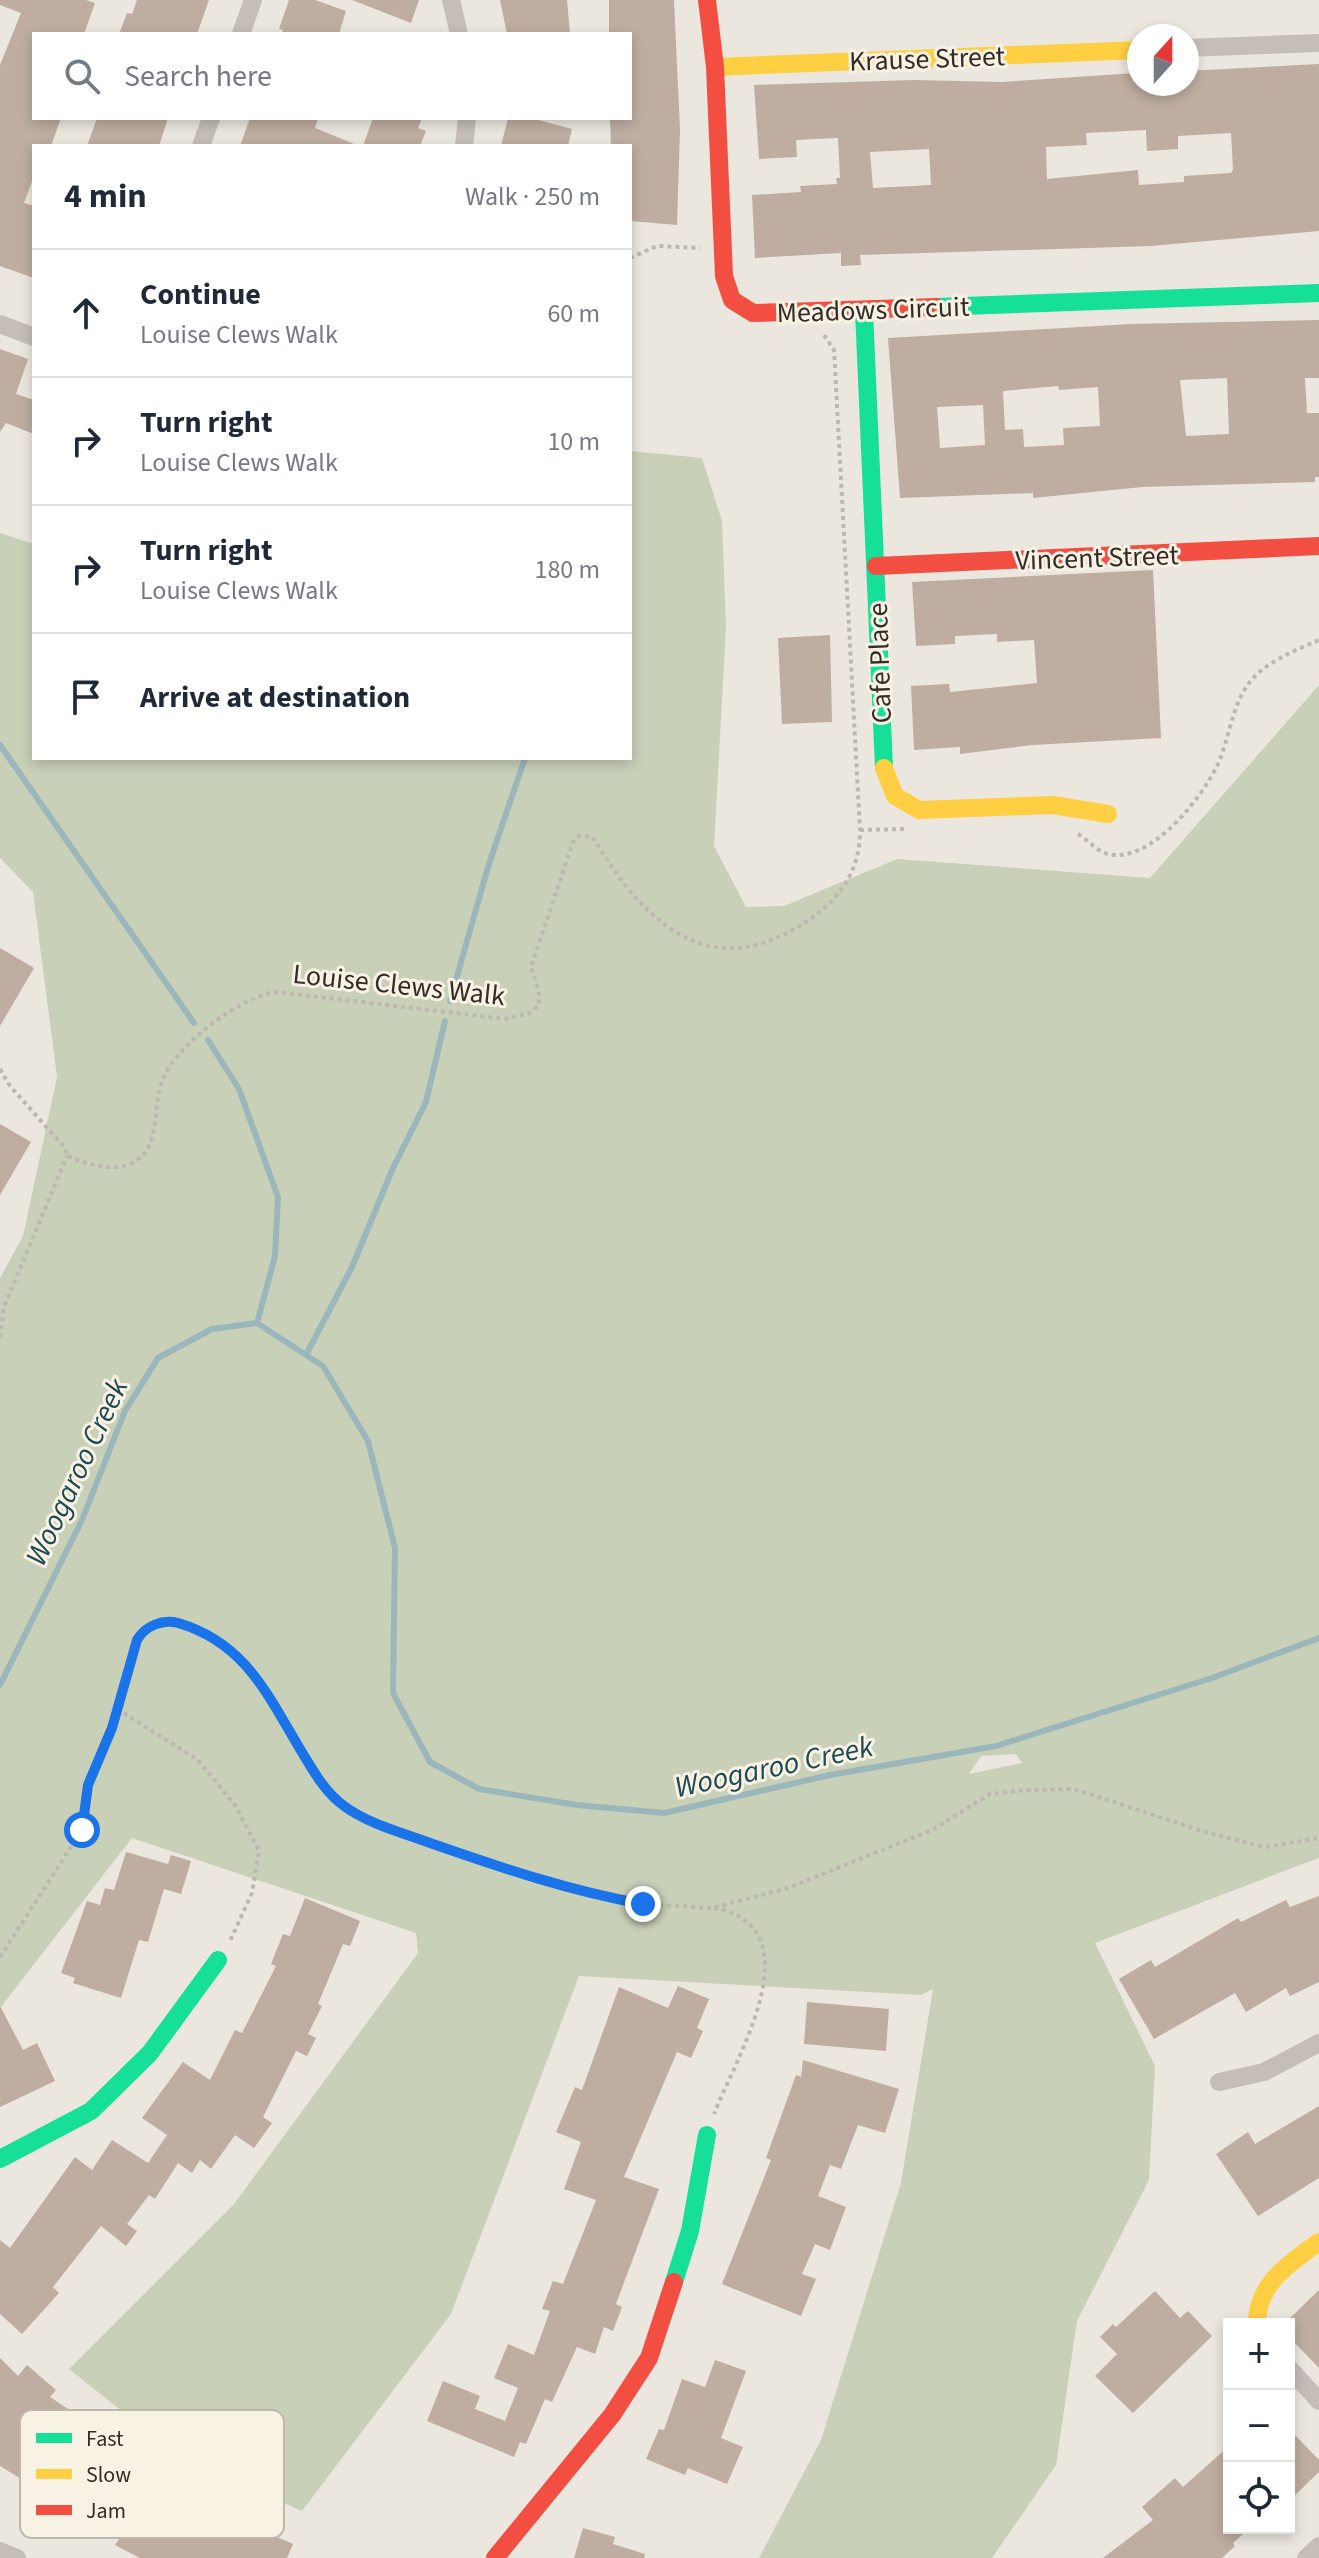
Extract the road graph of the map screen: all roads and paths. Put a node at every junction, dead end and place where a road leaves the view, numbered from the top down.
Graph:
1 (253, 0) edge
2 (451, 0) edge
3 (707, 0) edge
4 (242, 32) edge
5 (459, 32) edge
6 (1319, 43) edge
7 (1199, 48) edge
8 (1127, 50) edge
9 (715, 67) junction
10 (210, 120) edge
11 (467, 120) edge
12 (202, 144) edge
13 (464, 144) edge
14 (723, 249) junction
15 (632, 257) edge
16 (1319, 293) edge
17 (864, 311) junction
18 (0, 324) edge
19 (32, 336) edge
20 (1319, 546) edge
21 (876, 566) junction
22 (850, 616) dead end
23 (1319, 640) edge
24 (1108, 814) dead end
25 (920, 829) dead end
26 (860, 830) junction
27 (1069, 830) dead end
28 (0, 1069) edge
29 (68, 1156) junction
30 (0, 1337) edge
31 (117, 1709) junction
32 (1319, 1838) edge
33 (712, 1908) junction
34 (0, 1957) edge
35 (218, 1960) joint
36 (1319, 2043) edge
37 (1219, 2082) dead end
38 (707, 2135) joint
39 (0, 2159) edge
40 (1319, 2242) edge
41 (1258, 2318) edge
42 (1295, 2375) edge
43 (1319, 2401) edge
44 (1319, 2546) edge
45 (0, 2551) edge
46 (17, 2558) edge
47 (495, 2558) edge
48 (1306, 2558) edge

1 - 4 street
2 - 5 street
3 - 9 street, Meadows Circuit
6 - 7 street
8 - 9 street, Krause Street
9 - 14 street, Meadows Circuit
10 - 12 street
11 - 13 street
14 - 15 path
14 - 17 street, Meadows Circuit
16 - 17 street, Meadows Circuit
17 - 21 street, Cafe Place
18 - 19 street
20 - 21 street, Vincent Street
21 - 24 street, Cafe Place
22 - 26 path
23 - 27 path
25 - 26 path
26 - 29 path, Louise Clews Walk
28 - 29 path
29 - 30 path
31 - 33 path
31 - 34 path
31 - 35 path
32 - 33 path
33 - 38 path
35 - 39 street
36 - 37 street
38 - 47 street
40 - 41 street
42 - 43 street
44 - 48 street
45 - 46 street

